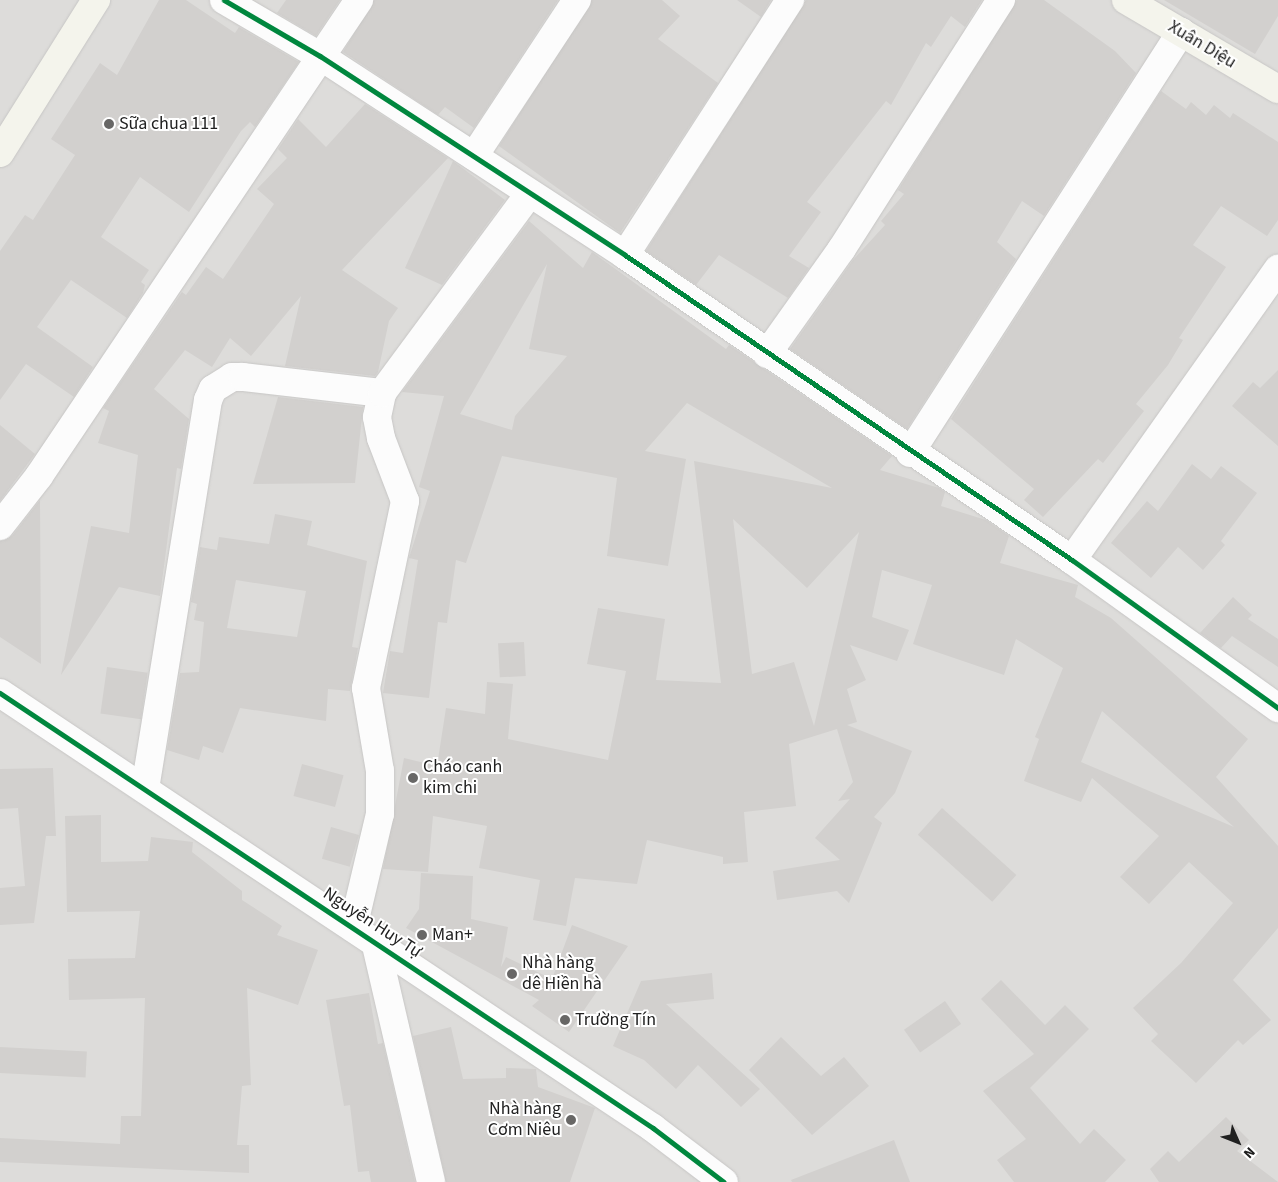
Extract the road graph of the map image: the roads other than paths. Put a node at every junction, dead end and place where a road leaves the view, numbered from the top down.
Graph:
1 (96, 0) edge
2 (224, 0) edge
3 (359, 0) edge
4 (577, 0) edge
5 (790, 0) edge
6 (1001, 0) edge
7 (1126, 0) edge
8 (1181, 32) junction
9 (320, 56) junction
10 (1278, 89) edge
11 (0, 154) edge
12 (474, 156) junction
13 (529, 194) junction
14 (625, 255) junction
15 (1278, 269) edge
16 (766, 354) junction
17 (382, 393) junction
18 (910, 453) junction
19 (0, 526) edge
20 (1072, 560) junction
21 (0, 693) edge
22 (1278, 708) edge
23 (145, 789) junction
24 (364, 934) junction
25 (431, 1182) edge
26 (724, 1182) edge

1 - 11 street
2 - 9 street
3 - 9 street
4 - 12 street
5 - 14 street
6 - 16 street
7 - 8 street, Xuân Diệu
8 - 10 street, Xuân Diệu
8 - 18 street
9 - 12 street
9 - 19 street
12 - 13 street
13 - 14 street
13 - 17 street
14 - 16 street
15 - 20 street
16 - 18 street
17 - 23 street
17 - 24 street
18 - 20 street
20 - 22 street
21 - 23 street, Nguyễn Huy Tự
23 - 24 street, Nguyễn Huy Tự
24 - 25 street
24 - 26 street, Nguyễn Huy Tự

